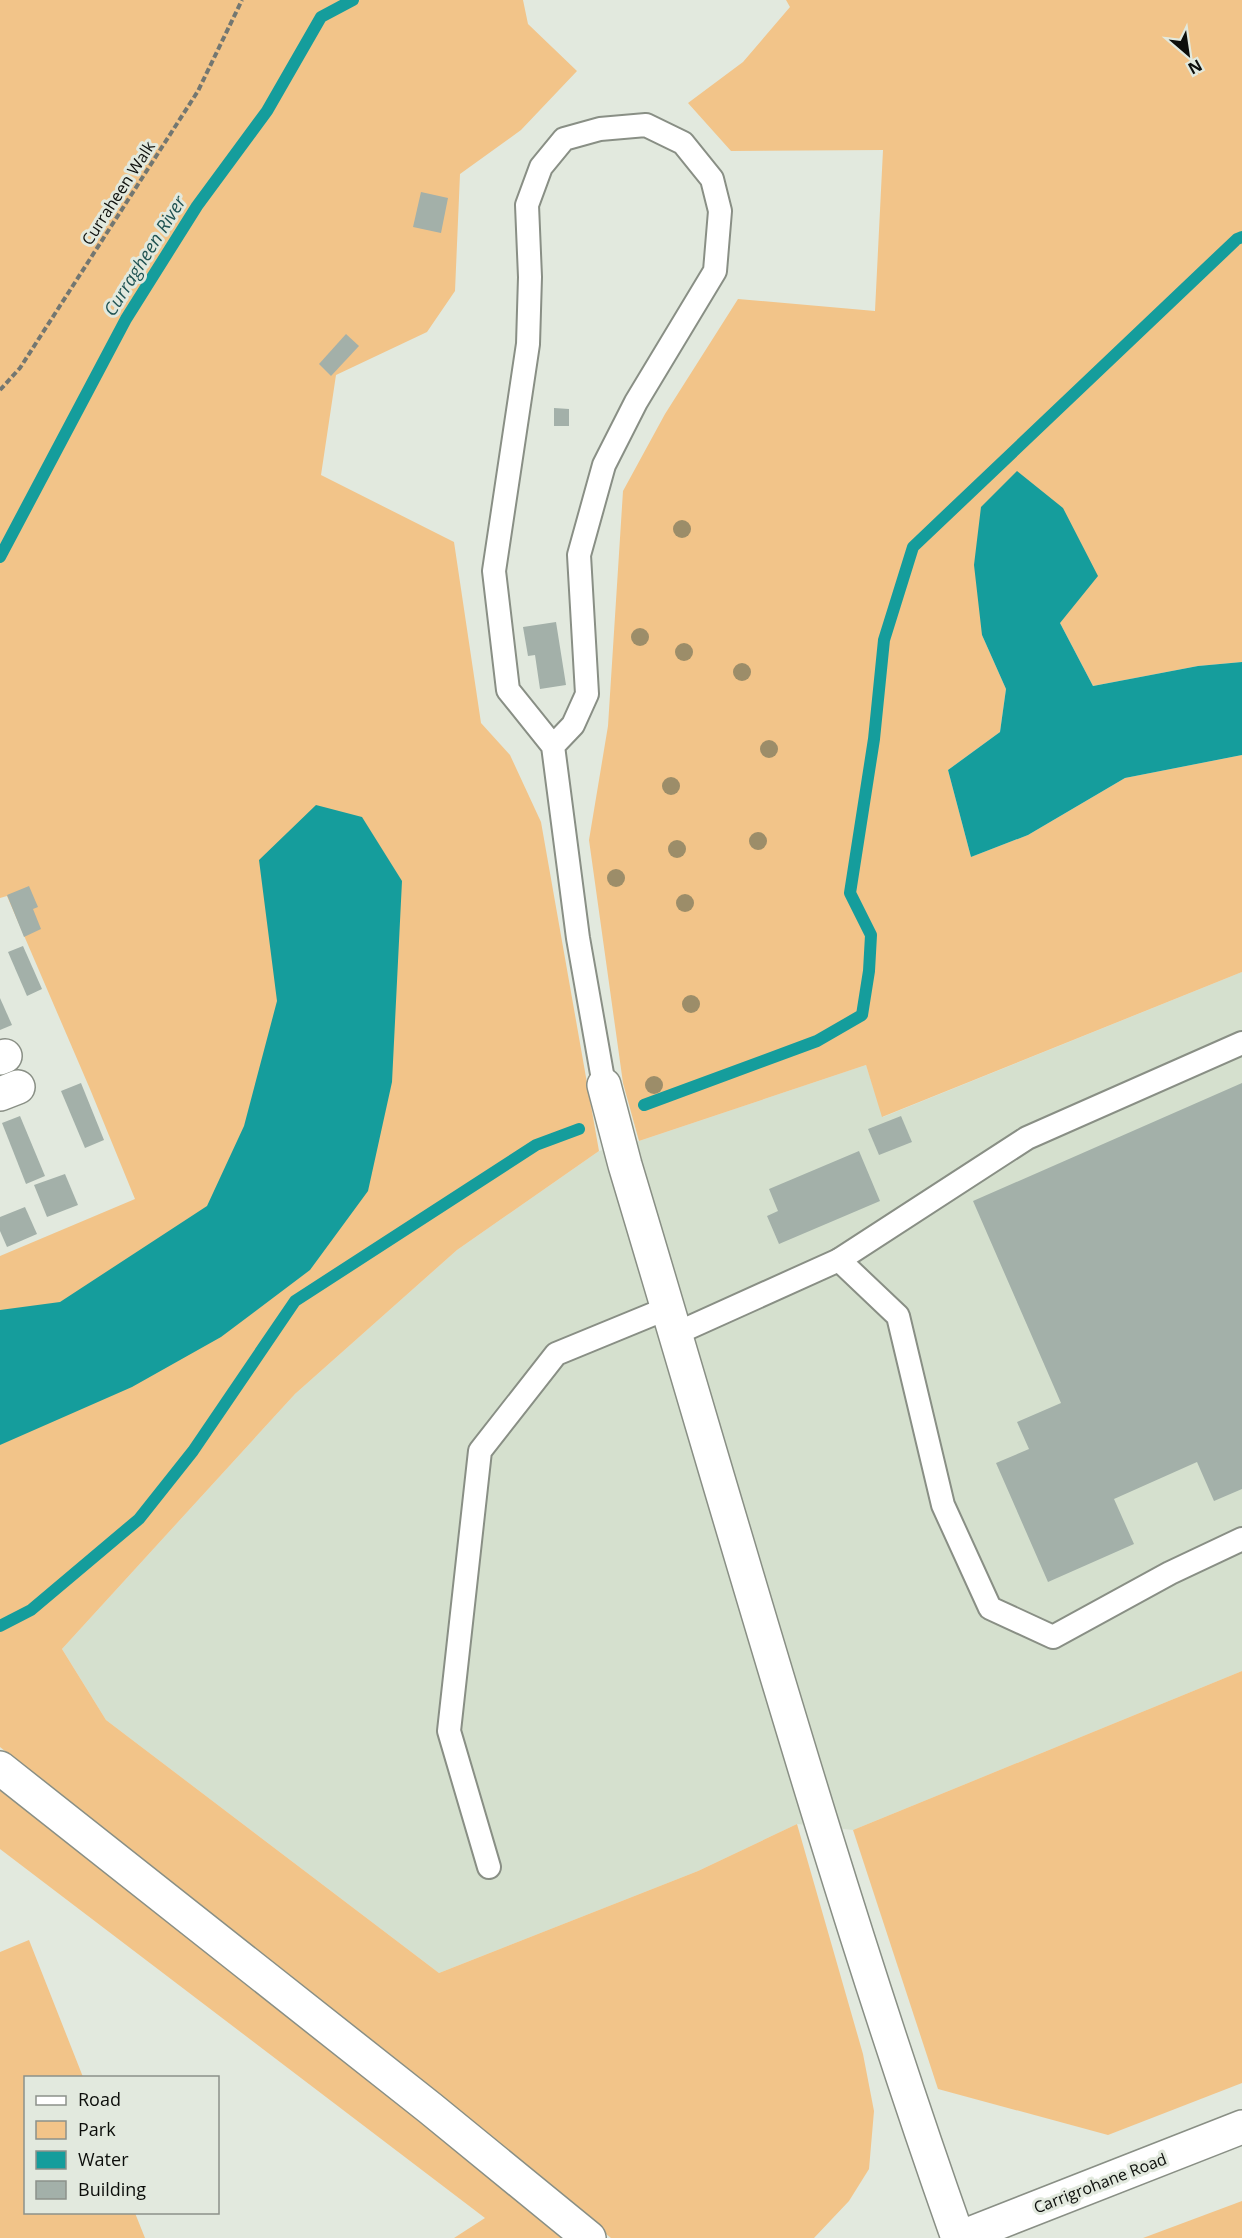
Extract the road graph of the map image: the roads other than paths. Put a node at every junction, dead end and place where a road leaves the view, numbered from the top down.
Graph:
1 (554, 746) junction
2 (1242, 1043) edge
3 (604, 1085) joint
4 (839, 1260) junction
5 (672, 1321) junction
6 (1242, 1539) edge
7 (0, 1768) edge
8 (489, 1866) dead end
9 (1242, 2127) edge
10 (589, 2238) edge
11 (958, 2238) edge

1 - 1 lane
1 - 3 lane
2 - 4 lane
3 - 5 main road
4 - 5 lane
4 - 6 lane
5 - 8 lane
5 - 11 main road
7 - 10 main road
9 - 11 main road, Carrigrohane Road

